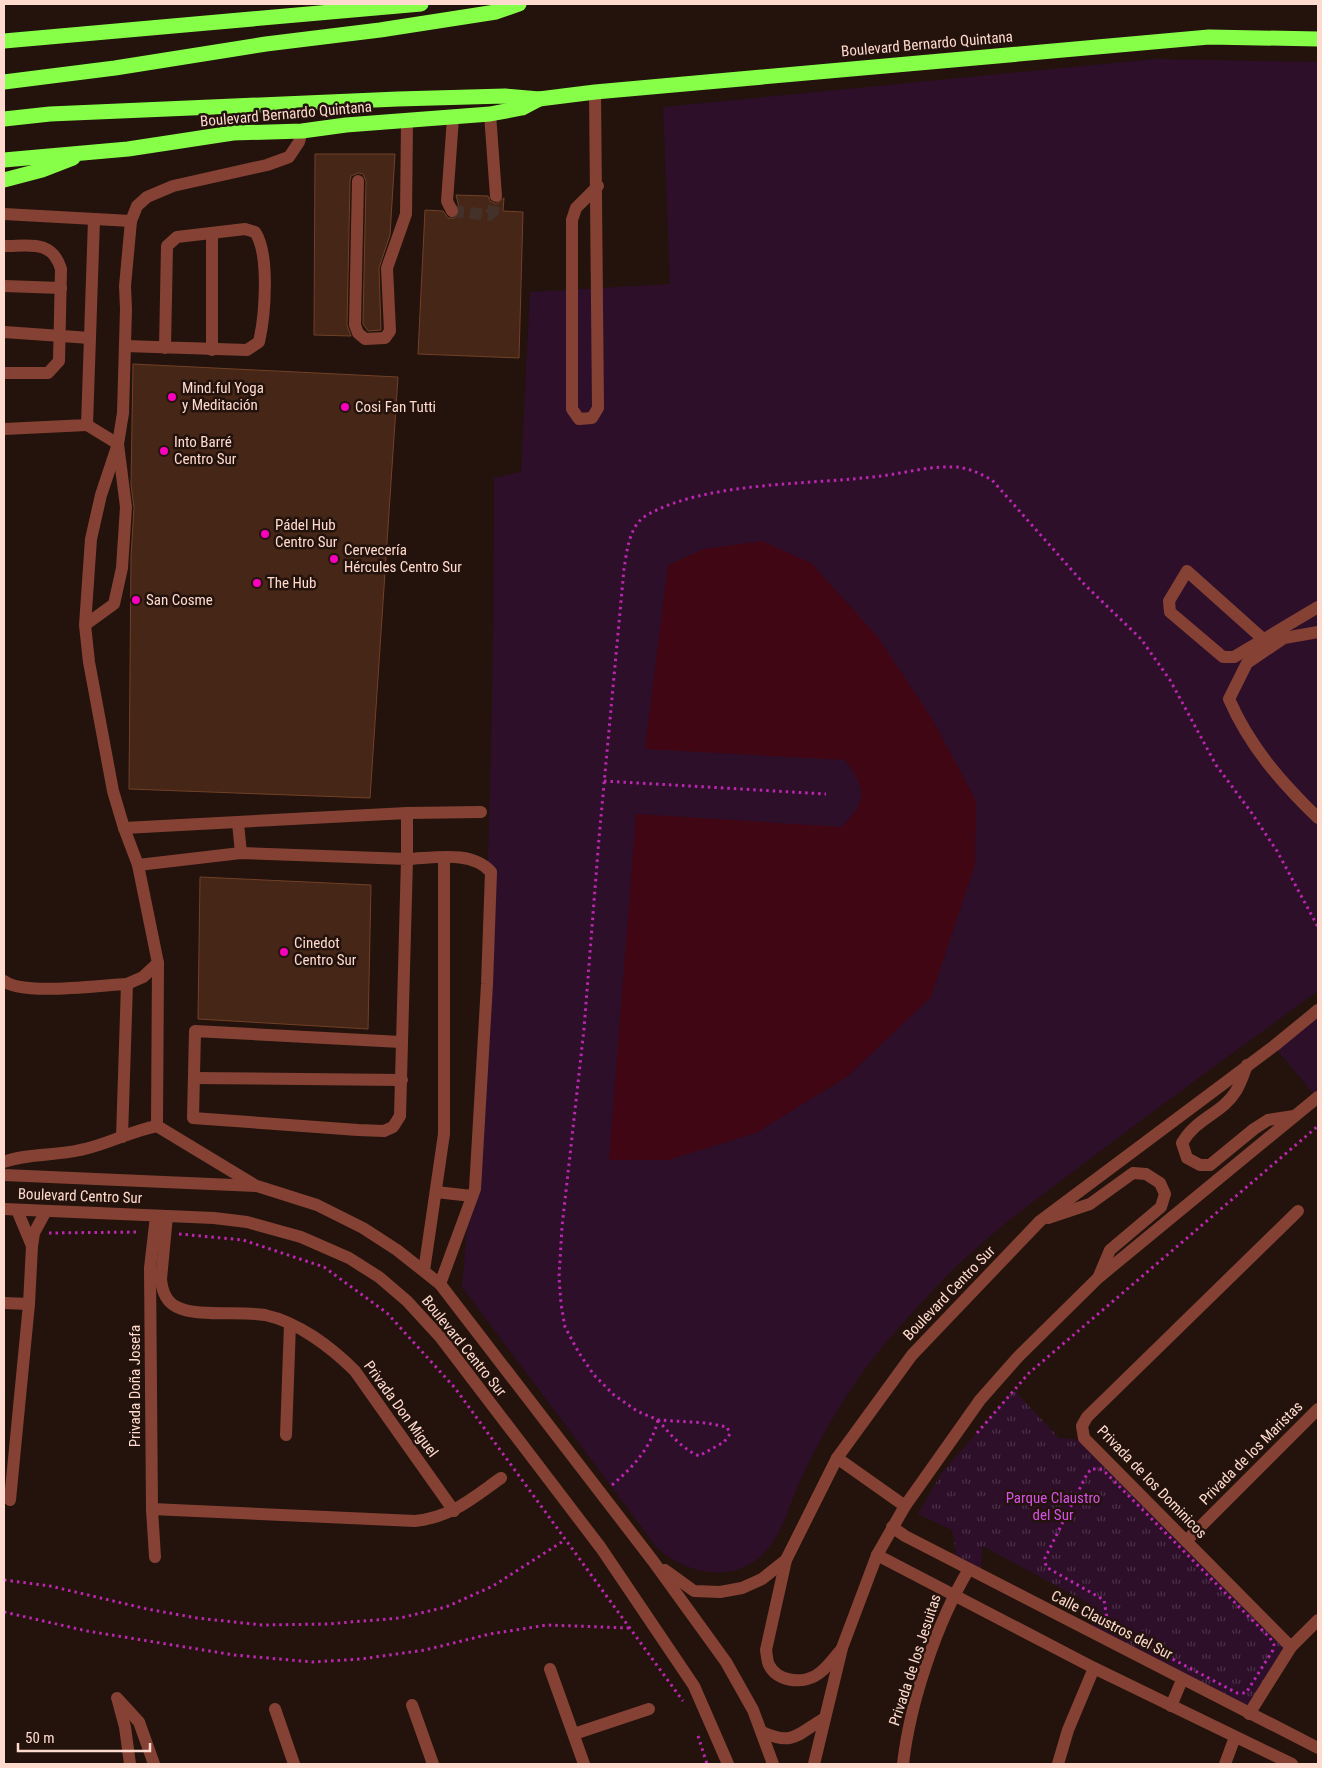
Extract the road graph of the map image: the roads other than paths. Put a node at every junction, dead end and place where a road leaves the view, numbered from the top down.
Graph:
1 (421, 4) edge
2 (519, 4) edge
3 (1318, 39) edge
4 (4, 41) edge
5 (4, 82) edge
6 (595, 92) junction
7 (539, 99) junction
8 (490, 114) junction
9 (453, 118) junction
10 (4, 119) edge
11 (406, 121) junction
12 (302, 131) junction
13 (81, 153) junction
14 (4, 160) edge
15 (4, 180) edge
16 (358, 181) dead end
17 (598, 186) junction
18 (496, 196) tunnel mouth
19 (452, 211) dead end
20 (4, 214) edge
21 (94, 220) junction
22 (131, 221) junction
23 (212, 233) junction
24 (4, 246) edge
25 (4, 286) edge
26 (61, 288) junction
27 (4, 332) edge
28 (60, 336) junction
29 (90, 338) junction
30 (125, 346) junction
31 (165, 348) junction
32 (212, 350) junction
33 (4, 373) edge
34 (87, 425) junction
35 (4, 429) edge
36 (118, 444) junction
37 (1313, 610) edge
38 (1318, 623) edge
39 (85, 625) junction
40 (1318, 632) edge
41 (1263, 639) junction
42 (481, 812) dead end
43 (407, 813) junction
44 (1318, 818) edge
45 (238, 823) junction
46 (124, 828) junction
47 (241, 853) junction
48 (444, 858) junction
49 (407, 859) junction
50 (138, 865) junction
51 (158, 963) junction
52 (4, 981) edge
53 (127, 984) junction
54 (1318, 1010) edge
55 (400, 1042) junction
56 (1247, 1065) junction
57 (194, 1078) junction
58 (402, 1080) junction
59 (1318, 1097) edge
60 (1294, 1116) junction
61 (157, 1126) junction
62 (122, 1137) junction
63 (4, 1162) edge
64 (4, 1175) edge
65 (257, 1186) junction
66 (436, 1192) junction
67 (472, 1196) junction
68 (4, 1210) edge
69 (17, 1210) junction
70 (46, 1211) junction
71 (1298, 1211) dead end
72 (162, 1216) junction
73 (1040, 1221) junction
74 (160, 1232) junction
75 (33, 1240) junction
76 (424, 1271) junction
77 (1098, 1278) junction
78 (440, 1284) junction
79 (169, 1301) joint
80 (4, 1303) edge
81 (29, 1304) junction
82 (290, 1324) junction
83 (1318, 1409) edge
84 (286, 1435) dead end
85 (837, 1458) junction
86 (501, 1478) dead end
87 (10, 1500) dead end
88 (905, 1506) junction
89 (152, 1509) junction
90 (454, 1511) junction
91 (892, 1527) junction
92 (1186, 1541) junction
93 (877, 1555) junction
94 (155, 1557) dead end
95 (786, 1560) junction
96 (653, 1561) junction
97 (969, 1569) junction
98 (954, 1594) junction
99 (1318, 1620) edge
100 (1291, 1647) junction
101 (842, 1648) junction
102 (1094, 1668) junction
103 (550, 1669) dead end
104 (1182, 1680) junction
105 (412, 1705) dead end
106 (1171, 1706) junction
107 (275, 1709) dead end
108 (649, 1709) dead end
109 (1249, 1714) junction
110 (823, 1719) junction
111 (762, 1732) junction
112 (574, 1734) junction
113 (1235, 1736) junction
114 (1318, 1748) edge
115 (130, 1764) edge
116 (154, 1764) edge
117 (294, 1764) edge
118 (433, 1764) edge
119 (584, 1764) edge
120 (728, 1764) edge
121 (773, 1764) edge
122 (814, 1764) edge
123 (903, 1764) edge
124 (1058, 1764) edge
125 (1225, 1764) edge
126 (1292, 1764) edge

1 - 4 highway
2 - 5 highway
3 - 6 highway, Boulevard Bernardo Quintana
6 - 7 highway, Boulevard Bernardo Quintana
6 - 17 street
7 - 8 highway, Boulevard Bernardo Quintana
7 - 10 highway, Boulevard Bernardo Quintana
8 - 9 highway, Boulevard Bernardo Quintana
8 - 18 street
9 - 11 highway, Boulevard Bernardo Quintana
9 - 19 street
11 - 12 highway, Boulevard Bernardo Quintana
11 - 16 street
12 - 13 highway, Boulevard Bernardo Quintana
12 - 22 street
13 - 14 highway, Boulevard Bernardo Quintana
13 - 15 highway
17 - 17 street
20 - 21 street
21 - 22 street
21 - 29 street
22 - 30 street
23 - 31 street
23 - 32 street
23 - 32 street
24 - 26 street
25 - 26 street
26 - 28 street
27 - 28 street
28 - 29 street
28 - 33 street
29 - 34 street
30 - 31 street
30 - 36 street
31 - 32 street
34 - 35 street
34 - 36 street
36 - 39 street
36 - 39 street
37 - 38 street
37 - 41 street
39 - 46 street
40 - 44 street
41 - 41 street
42 - 43 street
43 - 45 street
43 - 49 street
45 - 46 street
45 - 47 street
46 - 50 street
47 - 49 street
47 - 50 street
48 - 49 street
48 - 66 street
48 - 67 street
49 - 55 street
50 - 51 street
51 - 53 street
51 - 61 street
52 - 53 street
53 - 62 street
54 - 56 street, Boulevard Centro Sur
55 - 57 street
55 - 58 street
56 - 60 street
56 - 73 street, Boulevard Centro Sur
57 - 58 street
57 - 58 street
59 - 60 street
60 - 77 street
61 - 62 street
61 - 65 street
62 - 63 street
64 - 65 street, Boulevard Centro Sur
65 - 76 street, Boulevard Centro Sur
66 - 67 street
66 - 76 street
67 - 78 street
68 - 69 street, Boulevard Centro Sur
69 - 70 street, Boulevard Centro Sur
69 - 75 street
70 - 72 street, Boulevard Centro Sur
70 - 75 street
71 - 92 street, Privada de los Dominicos
72 - 74 street, Privada Doña Josefa
72 - 120 street, Boulevard Centro Sur
73 - 77 street
73 - 85 street, Boulevard Centro Sur
74 - 79 street, Privada Doña Josefa
74 - 89 street, Privada Doña Josefa
75 - 81 street
76 - 78 street, Boulevard Centro Sur
77 - 88 street
78 - 96 street, Boulevard Centro Sur
79 - 82 street, Privada Don Miguel
80 - 81 street
81 - 87 street
82 - 84 street
82 - 90 street, Privada Don Miguel
83 - 92 street, Privada de los Maristas
85 - 88 street
85 - 95 street, Boulevard Centro Sur
86 - 90 street
88 - 91 street
89 - 90 street
89 - 94 street, Privada Doña Josefa
91 - 93 street
91 - 97 street, Calle Claustros del Sur
92 - 100 street, Privada de los Dominicos
93 - 98 street
93 - 101 street
95 - 96 street, Boulevard Centro Sur
95 - 101 street
96 - 111 street, Boulevard Centro Sur
97 - 98 street, Privada de los Jesuitas
97 - 104 street, Calle Claustros del Sur
98 - 102 street
98 - 123 street, Privada de los Jesuitas
99 - 100 street
100 - 109 street
101 - 110 street
102 - 106 street
102 - 124 street
103 - 112 street
104 - 106 street
104 - 109 street, Calle Claustros del Sur
105 - 118 street
106 - 113 street
107 - 117 street
108 - 112 street
109 - 114 street, Calle Claustros del Sur
110 - 111 street
110 - 122 street
111 - 121 street, Boulevard Centro Sur
112 - 119 street
113 - 125 street
113 - 126 street
115 - 116 street

